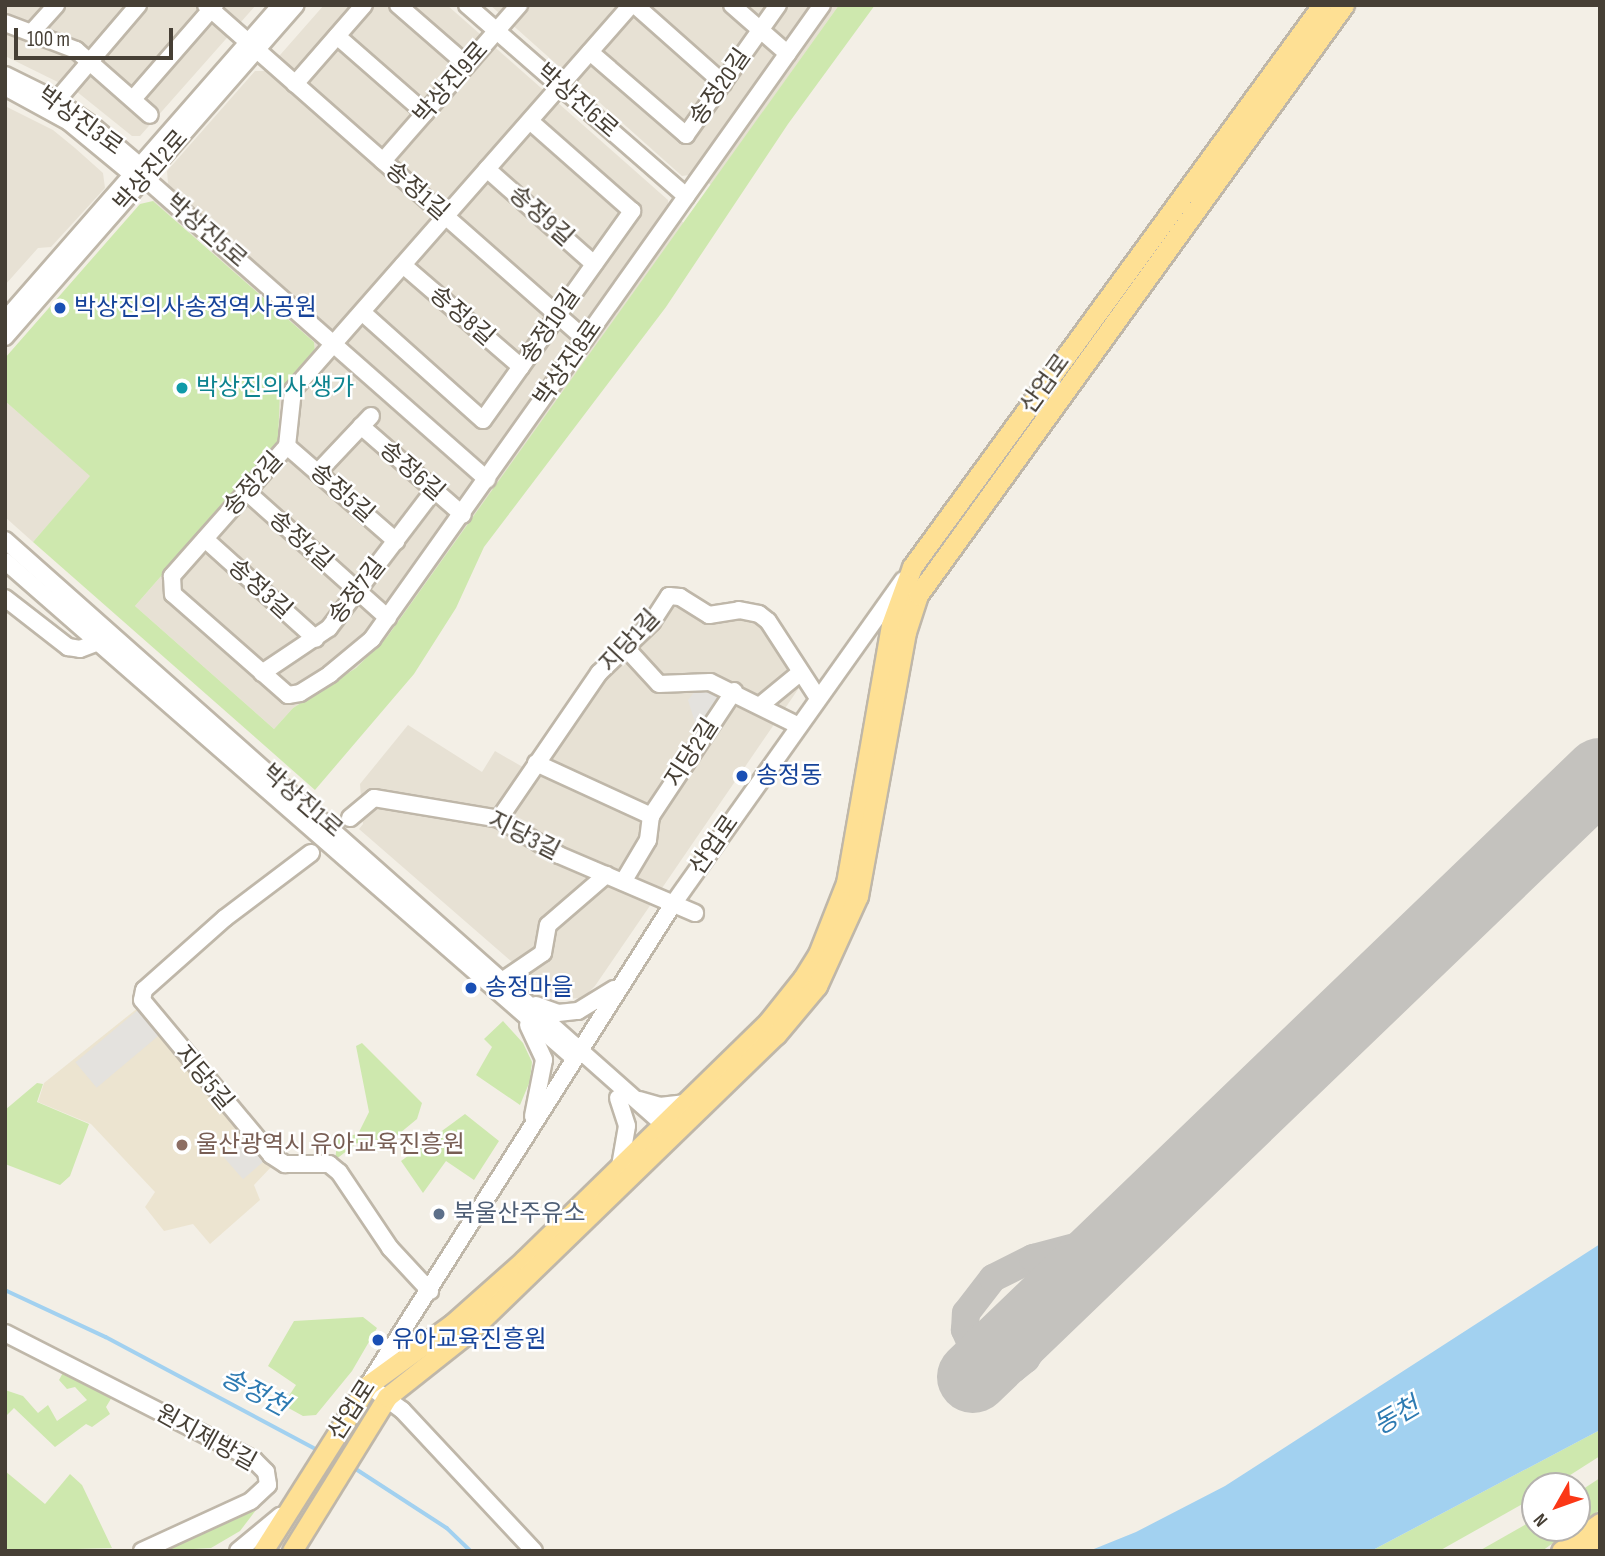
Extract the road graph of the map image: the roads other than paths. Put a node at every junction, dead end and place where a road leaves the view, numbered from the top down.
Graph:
1 (56, 5) edge
2 (138, 5) edge
3 (281, 5) edge
4 (296, 5) edge
5 (364, 5) edge
6 (398, 5) edge
7 (467, 5) edge
8 (519, 5) edge
9 (633, 5) edge
10 (732, 5) edge
11 (778, 5) edge
12 (822, 5) edge
13 (1314, 5) edge
14 (1322, 5) edge
15 (1344, 5) edge
16 (1353, 5) edge
17 (211, 7) edge
18 (5, 23) edge
19 (760, 30) junction
20 (497, 31) junction
21 (32, 32) junction
22 (337, 36) junction
23 (253, 47) junction
24 (590, 52) junction
25 (788, 54) junction
26 (90, 60) junction
27 (467, 65) junction
28 (5, 75) edge
29 (723, 83) junction
30 (295, 84) junction
31 (560, 86) junction
32 (5, 87) edge
33 (133, 99) junction
34 (1262, 103) junction
35 (53, 105) junction
36 (425, 113) junction
37 (150, 114) dead end
38 (530, 121) junction
39 (383, 161) junction
40 (487, 169) junction
41 (139, 173) junction
42 (686, 196) junction
43 (446, 216) junction
44 (594, 264) junction
45 (403, 265) junction
46 (362, 312) junction
47 (558, 315) junction
48 (5, 320) edge
49 (5, 337) edge
50 (585, 339) junction
51 (334, 344) junction
52 (521, 367) junction
53 (288, 446) junction
54 (318, 472) junction
55 (487, 479) junction
56 (434, 490) junction
57 (247, 492) junction
58 (463, 515) junction
59 (205, 539) junction
60 (5, 540) edge
61 (396, 541) junction
62 (5, 561) edge
63 (912, 567) junction
64 (358, 592) junction
65 (5, 598) edge
66 (388, 618) junction
67 (316, 639) junction
68 (98, 642) junction
69 (625, 648) junction
70 (801, 672) junction
71 (262, 673) junction
72 (734, 691) junction
73 (291, 695) joint
74 (818, 698) junction
75 (762, 704) junction
76 (799, 726) junction
77 (536, 762) junction
78 (386, 799) junction
79 (651, 816) junction
80 (350, 818) dead end
81 (499, 818) junction
82 (343, 837) junction
83 (311, 853) dead end
84 (607, 875) junction
85 (623, 882) junction
86 (673, 904) junction
87 (695, 913) dead end
88 (505, 979) junction
89 (624, 981) junction
90 (525, 1008) junction
91 (578, 1055) junction
92 (625, 1097) junction
93 (684, 1103) junction
94 (664, 1132) junction
95 (527, 1136) junction
96 (620, 1166) junction
97 (430, 1291) junction
98 (5, 1333) edge
99 (368, 1385) junction
100 (387, 1397) junction
101 (292, 1505) junction
102 (1600, 1523) edge
103 (1600, 1541) edge
104 (142, 1551) edge
105 (238, 1551) edge
106 (263, 1551) edge
107 (292, 1551) edge
108 (534, 1551) edge
109 (1560, 1551) edge
110 (1586, 1551) edge

1 - 21 street
2 - 26 street
3 - 23 street, 박상진2로
4 - 23 street, 박상진2로
5 - 22 street
6 - 27 street
7 - 20 street, 박상진6로
8 - 20 street, 박상진9로
9 - 24 street, 송정2길
9 - 29 street
10 - 19 street
11 - 19 street, 송정20길
12 - 25 street, 박상진8로
13 - 34 main road, 산업로
14 - 34 main road, 산업로
15 - 34 main road, 산업로
16 - 34 main road, 산업로
17 - 23 street, 송정1길
17 - 33 street
18 - 21 street
19 - 25 street
19 - 29 street, 송정20길
20 - 27 street, 박상진9로
20 - 31 street, 박상진6로
21 - 26 street
22 - 30 street
22 - 36 street
23 - 30 street, 송정1길
23 - 41 street, 박상진2로
24 - 29 street, 송정20길
24 - 31 street, 송정2길
25 - 42 street, 박상진8로
26 - 33 street
26 - 35 street
27 - 36 street, 박상진9로
28 - 35 street, 박상진3로
30 - 39 street, 송정1길
31 - 38 street, 송정2길
31 - 42 street, 박상진6로
32 - 35 street, 박상진3로
33 - 37 street
34 - 63 main road, 산업로
34 - 94 main road, 산업로
35 - 41 street, 박상진3로
36 - 39 street, 박상진9로
38 - 40 street, 송정2길
38 - 44 street, 송정10길
39 - 43 street, 송정1길
40 - 43 street, 송정2길
40 - 44 street, 송정9길
41 - 48 street, 박상진2로
41 - 49 street, 박상진2로
41 - 51 street, 박상진5로
42 - 50 street, 박상진8로
43 - 45 street, 송정2길
43 - 47 street, 송정1길
44 - 47 street, 송정10길
45 - 46 street, 송정2길
45 - 52 street, 송정8길
46 - 51 street, 송정2길
46 - 52 street, 송정10길
47 - 50 street, 송정1길
47 - 52 street, 송정10길
50 - 55 street, 박상진8로
51 - 53 street, 송정2길
51 - 55 street, 박상진5로
53 - 54 street, 송정5길
53 - 57 street, 송정2길
54 - 56 street, 송정6길
54 - 61 street, 송정5길
55 - 58 street, 박상진8로
56 - 58 street, 송정6길
56 - 61 street, 송정7길
57 - 59 street, 송정2길
57 - 64 street, 송정4길
58 - 66 street, 박상진8로
59 - 67 street, 송정3길
59 - 71 street, 송정2길
60 - 82 street, 박상진1로
61 - 64 street, 송정7길
62 - 68 street, 박상진1로
63 - 74 street, 산업로
63 - 93 main road
64 - 66 street, 송정4길
64 - 67 street, 송정7길
65 - 68 street
66 - 73 street, 박상진8로
67 - 71 street, 송정7길
68 - 90 street, 박상진1로
69 - 70 street, 지당1길
69 - 72 street, 지당2길
69 - 77 street, 지당1길
70 - 74 street, 지당1길
70 - 75 street
71 - 73 street, 송정2길
72 - 75 street, 지당2길
72 - 79 street, 지당2길
74 - 76 street, 산업로
75 - 76 street, 지당2길
76 - 86 street, 산업로
77 - 79 street
77 - 81 street, 지당1길
78 - 80 street
78 - 81 street, 지당3길
78 - 82 street
79 - 85 street, 지당2길
81 - 84 street, 지당3길
82 - 88 street, 박상진1로
83 - 97 street, 지당5길
84 - 85 street, 지당3길
84 - 88 street
85 - 86 street, 지당3길
86 - 87 street, 지당3길
86 - 89 street, 산업로
88 - 90 street, 박상진1로
89 - 90 street
89 - 91 street, 산업로
90 - 91 street, 박상진1로
90 - 95 street
91 - 92 street, 박상진1로
91 - 95 street, 산업로
92 - 93 street
92 - 94 street, 박상진1로
92 - 96 street
93 - 94 main road
94 - 96 main road
94 - 100 main road, 산업로
95 - 97 street, 산업로
96 - 99 main road
97 - 99 street, 산업로
98 - 104 street, 원지제방길
99 - 100 street
99 - 101 main road, 산업로
100 - 107 main road, 산업로
100 - 108 street
101 - 105 street
101 - 106 main road, 산업로
102 - 109 main road
103 - 110 main road

